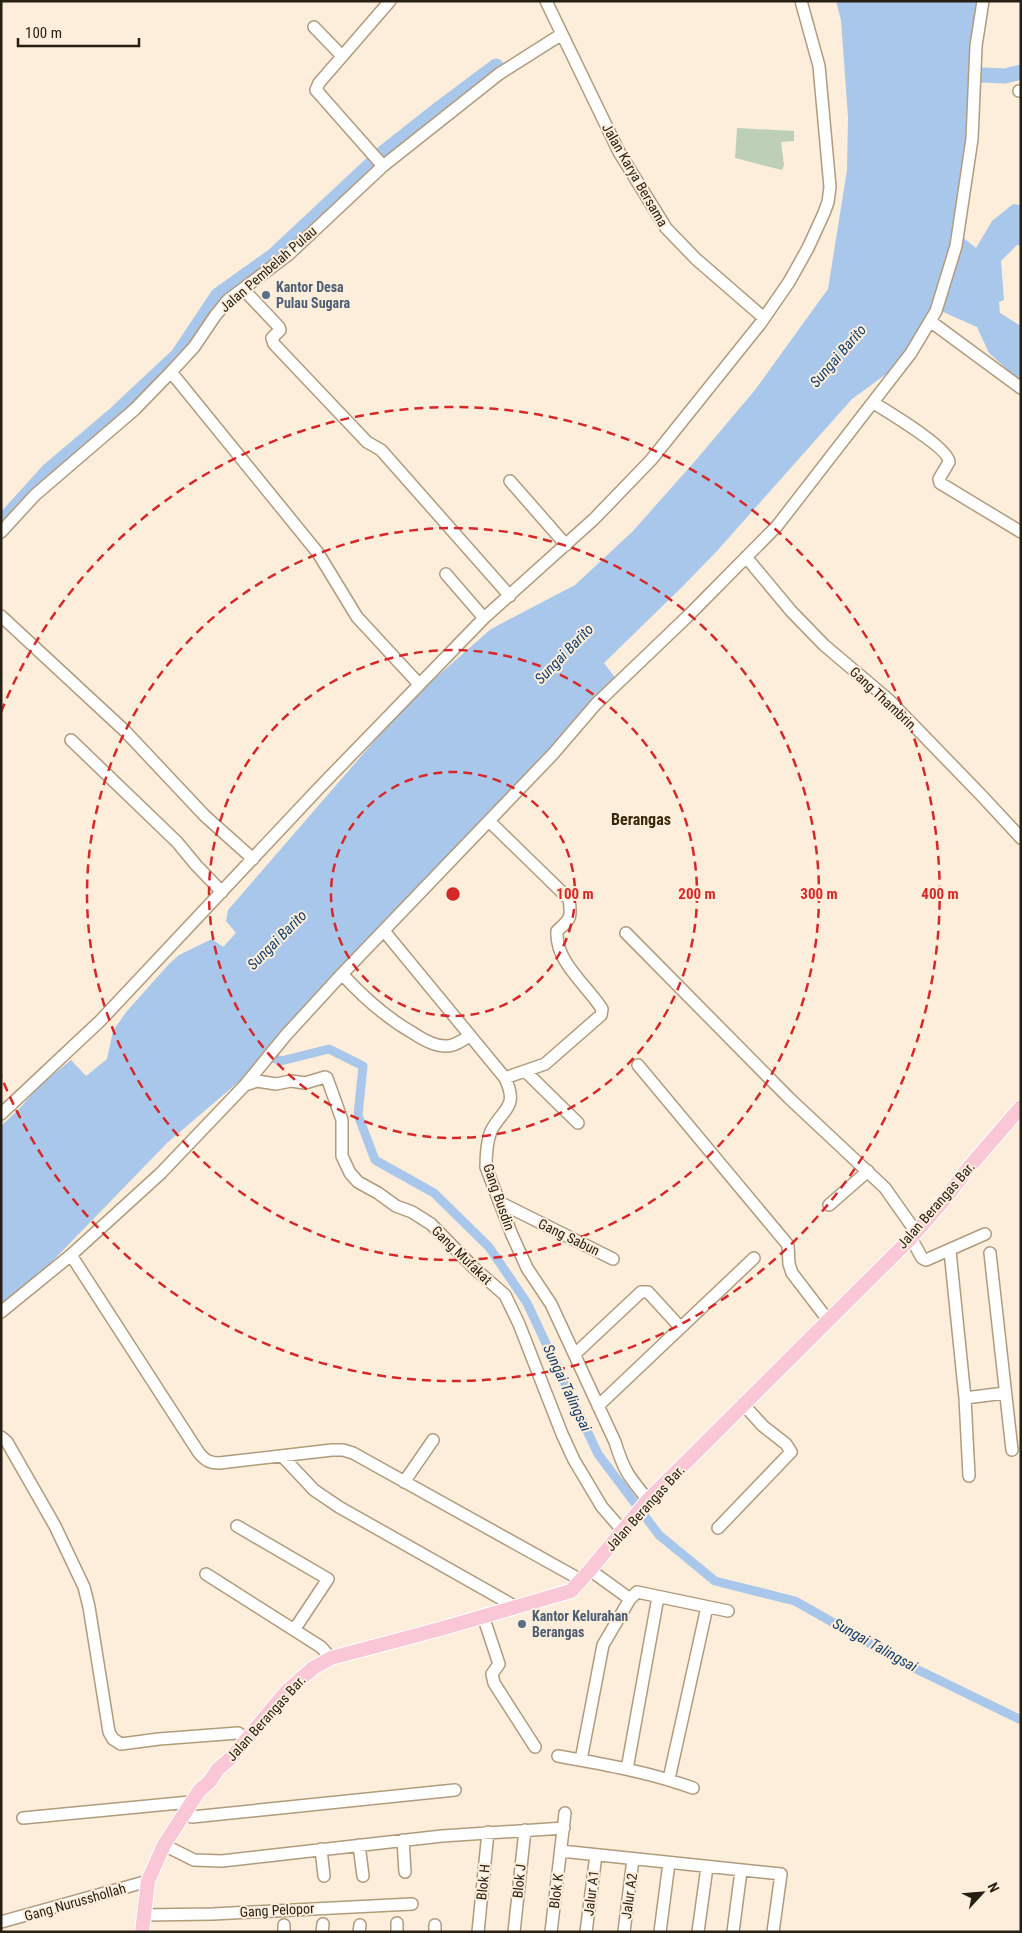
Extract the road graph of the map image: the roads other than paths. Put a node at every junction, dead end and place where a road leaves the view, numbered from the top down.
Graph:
1 (390, 1) edge
2 (546, 1) edge
3 (802, 1) edge
4 (983, 1) edge
5 (314, 27) dead end
6 (562, 34) junction
7 (342, 56) junction
8 (378, 160) junction
9 (243, 289) junction
10 (933, 316) junction
11 (764, 318) junction
12 (171, 372) junction
13 (1021, 388) edge
14 (874, 403) junction
15 (510, 481) dead end
16 (1, 532) edge
17 (1021, 532) edge
18 (566, 546) junction
19 (746, 557) junction
20 (446, 574) dead end
21 (510, 596) junction
22 (1, 616) edge
23 (484, 618) junction
24 (419, 684) junction
25 (71, 740) dead end
26 (489, 821) junction
27 (1021, 838) edge
28 (253, 859) junction
29 (222, 892) junction
30 (384, 931) junction
31 (626, 933) dead end
32 (342, 974) junction
33 (470, 1036) junction
34 (638, 1065) dead end
35 (526, 1072) junction
36 (505, 1078) junction
37 (247, 1083) junction
38 (1021, 1107) edge
39 (1, 1114) edge
40 (578, 1123) dead end
41 (868, 1171) junction
42 (499, 1202) junction
43 (829, 1205) dead end
44 (985, 1234) dead end
45 (913, 1235) junction
46 (950, 1251) junction
47 (990, 1253) dead end
48 (71, 1255) junction
49 (754, 1258) dead end
50 (613, 1259) dead end
51 (1, 1312) edge
52 (828, 1320) junction
53 (680, 1327) junction
54 (575, 1354) junction
55 (1005, 1393) junction
56 (965, 1398) junction
57 (743, 1404) junction
58 (598, 1406) junction
59 (1, 1437) edge
60 (433, 1440) dead end
61 (1012, 1450) dead end
62 (282, 1456) junction
63 (969, 1476) dead end
64 (404, 1482) junction
65 (646, 1502) junction
66 (237, 1526) dead end
67 (626, 1527) junction
68 (718, 1528) dead end
69 (206, 1574) dead end
70 (586, 1575) junction
71 (658, 1597) junction
72 (630, 1599) junction
73 (516, 1606) junction
74 (707, 1607) junction
75 (728, 1611) dead end
76 (482, 1616) junction
77 (294, 1630) junction
78 (331, 1658) junction
79 (246, 1738) junction
80 (535, 1747) dead end
81 (558, 1756) dead end
82 (581, 1760) junction
83 (627, 1769) junction
84 (669, 1779) junction
85 (693, 1788) dead end
86 (455, 1790) dead end
87 (191, 1802) junction
88 (565, 1814) dead end
89 (22, 1818) dead end
90 (564, 1828) junction
91 (525, 1830) junction
92 (488, 1832) junction
93 (403, 1840) junction
94 (164, 1845) junction
95 (359, 1845) junction
96 (321, 1849) junction
97 (561, 1851) junction
98 (596, 1855) junction
99 (634, 1859) junction
100 (669, 1863) junction
101 (707, 1867) junction
102 (741, 1870) junction
103 (405, 1872) dead end
104 (324, 1876) dead end
105 (363, 1876) dead end
106 (148, 1881) junction
107 (412, 1904) dead end
108 (143, 1915) junction
109 (1, 1922) edge
110 (142, 1932) edge
111 (478, 1932) edge
112 (514, 1932) edge
113 (551, 1932) edge
114 (586, 1932) edge
115 (624, 1932) edge
116 (660, 1932) edge
117 (698, 1932) edge
118 (733, 1932) edge
119 (773, 1932) edge

1 - 7 street
2 - 6 street, Jalan Karya Bersama
3 - 11 street
4 - 10 street
5 - 7 street
6 - 8 street, Jalan Pembelah Pulau
6 - 11 street, Jalan Karya Bersama
7 - 8 street
8 - 9 street, Jalan Pembelah Pulau
9 - 12 street, Jalan Pembelah Pulau
9 - 21 street
10 - 13 street
10 - 14 street
11 - 18 street
12 - 16 street, Jalan Pembelah Pulau
12 - 24 street
14 - 17 street
14 - 19 street
15 - 18 street
18 - 21 street
19 - 26 street
19 - 27 street, Gang Thambrin
20 - 23 street
21 - 23 street
22 - 28 street
23 - 24 street
24 - 28 street
25 - 29 street
26 - 30 street
26 - 35 street
28 - 29 street
29 - 39 street
30 - 32 street
30 - 33 street, Gang Busdin
31 - 41 street
32 - 33 street
32 - 37 street
33 - 36 street, Gang Busdin
34 - 52 street
35 - 36 street
35 - 40 street
36 - 42 street, Gang Busdin
37 - 48 street
37 - 67 street, Gang Mufakat
38 - 45 main road, Jalan Berangas Bar.
41 - 43 street
41 - 45 street
42 - 50 street, Gang Sabun
42 - 54 street, Gang Busdin
44 - 46 street
45 - 46 street
45 - 52 main road, Jalan Berangas Bar.
46 - 56 street
47 - 55 street
48 - 51 street
48 - 62 street
49 - 53 street
52 - 57 main road, Jalan Berangas Bar.
53 - 54 street
53 - 58 street
54 - 58 street, Gang Busdin
55 - 56 street
55 - 61 street
56 - 63 street
57 - 65 main road, Jalan Berangas Bar.
57 - 68 street
58 - 65 street, Gang Busdin
59 - 79 street
60 - 64 street
62 - 64 street
62 - 73 street
64 - 70 street
65 - 67 main road, Jalan Berangas Bar.
66 - 77 street
67 - 70 main road, Jalan Berangas Bar.
69 - 77 street
70 - 72 street
70 - 73 main road, Jalan Berangas Bar.
71 - 72 street
71 - 74 street
71 - 83 street
72 - 82 street
73 - 76 main road, Jalan Berangas Bar.
74 - 75 street
74 - 84 street
76 - 78 main road, Jalan Berangas Bar.
76 - 80 street
77 - 78 street
78 - 79 main road, Jalan Berangas Bar.
79 - 87 main road, Jalan Berangas Bar.
81 - 82 street
82 - 83 street
83 - 84 street
84 - 85 street
86 - 87 street
87 - 89 street
87 - 94 main road, Jalan Berangas Bar.
88 - 90 street, Blok K
90 - 91 street
90 - 97 street, Blok K
91 - 92 street
91 - 112 street, Blok J
92 - 93 street
92 - 111 street, Blok H
93 - 95 street
93 - 103 street
94 - 96 street
94 - 106 main road, Jalan Berangas Bar.
95 - 96 street
95 - 105 street
96 - 104 street
97 - 98 street
97 - 113 street, Blok K
98 - 99 street
98 - 114 street, Jalur A1
99 - 100 street
99 - 115 street, Jalur A2
100 - 101 street
100 - 116 street
101 - 102 street
101 - 117 street
102 - 118 street
102 - 119 street
106 - 108 main road, Jalan Berangas Bar.
106 - 109 street, Gang Nurusshollah
107 - 108 street, Gang Pelopor
108 - 110 main road, Jalan Berangas Bar.

